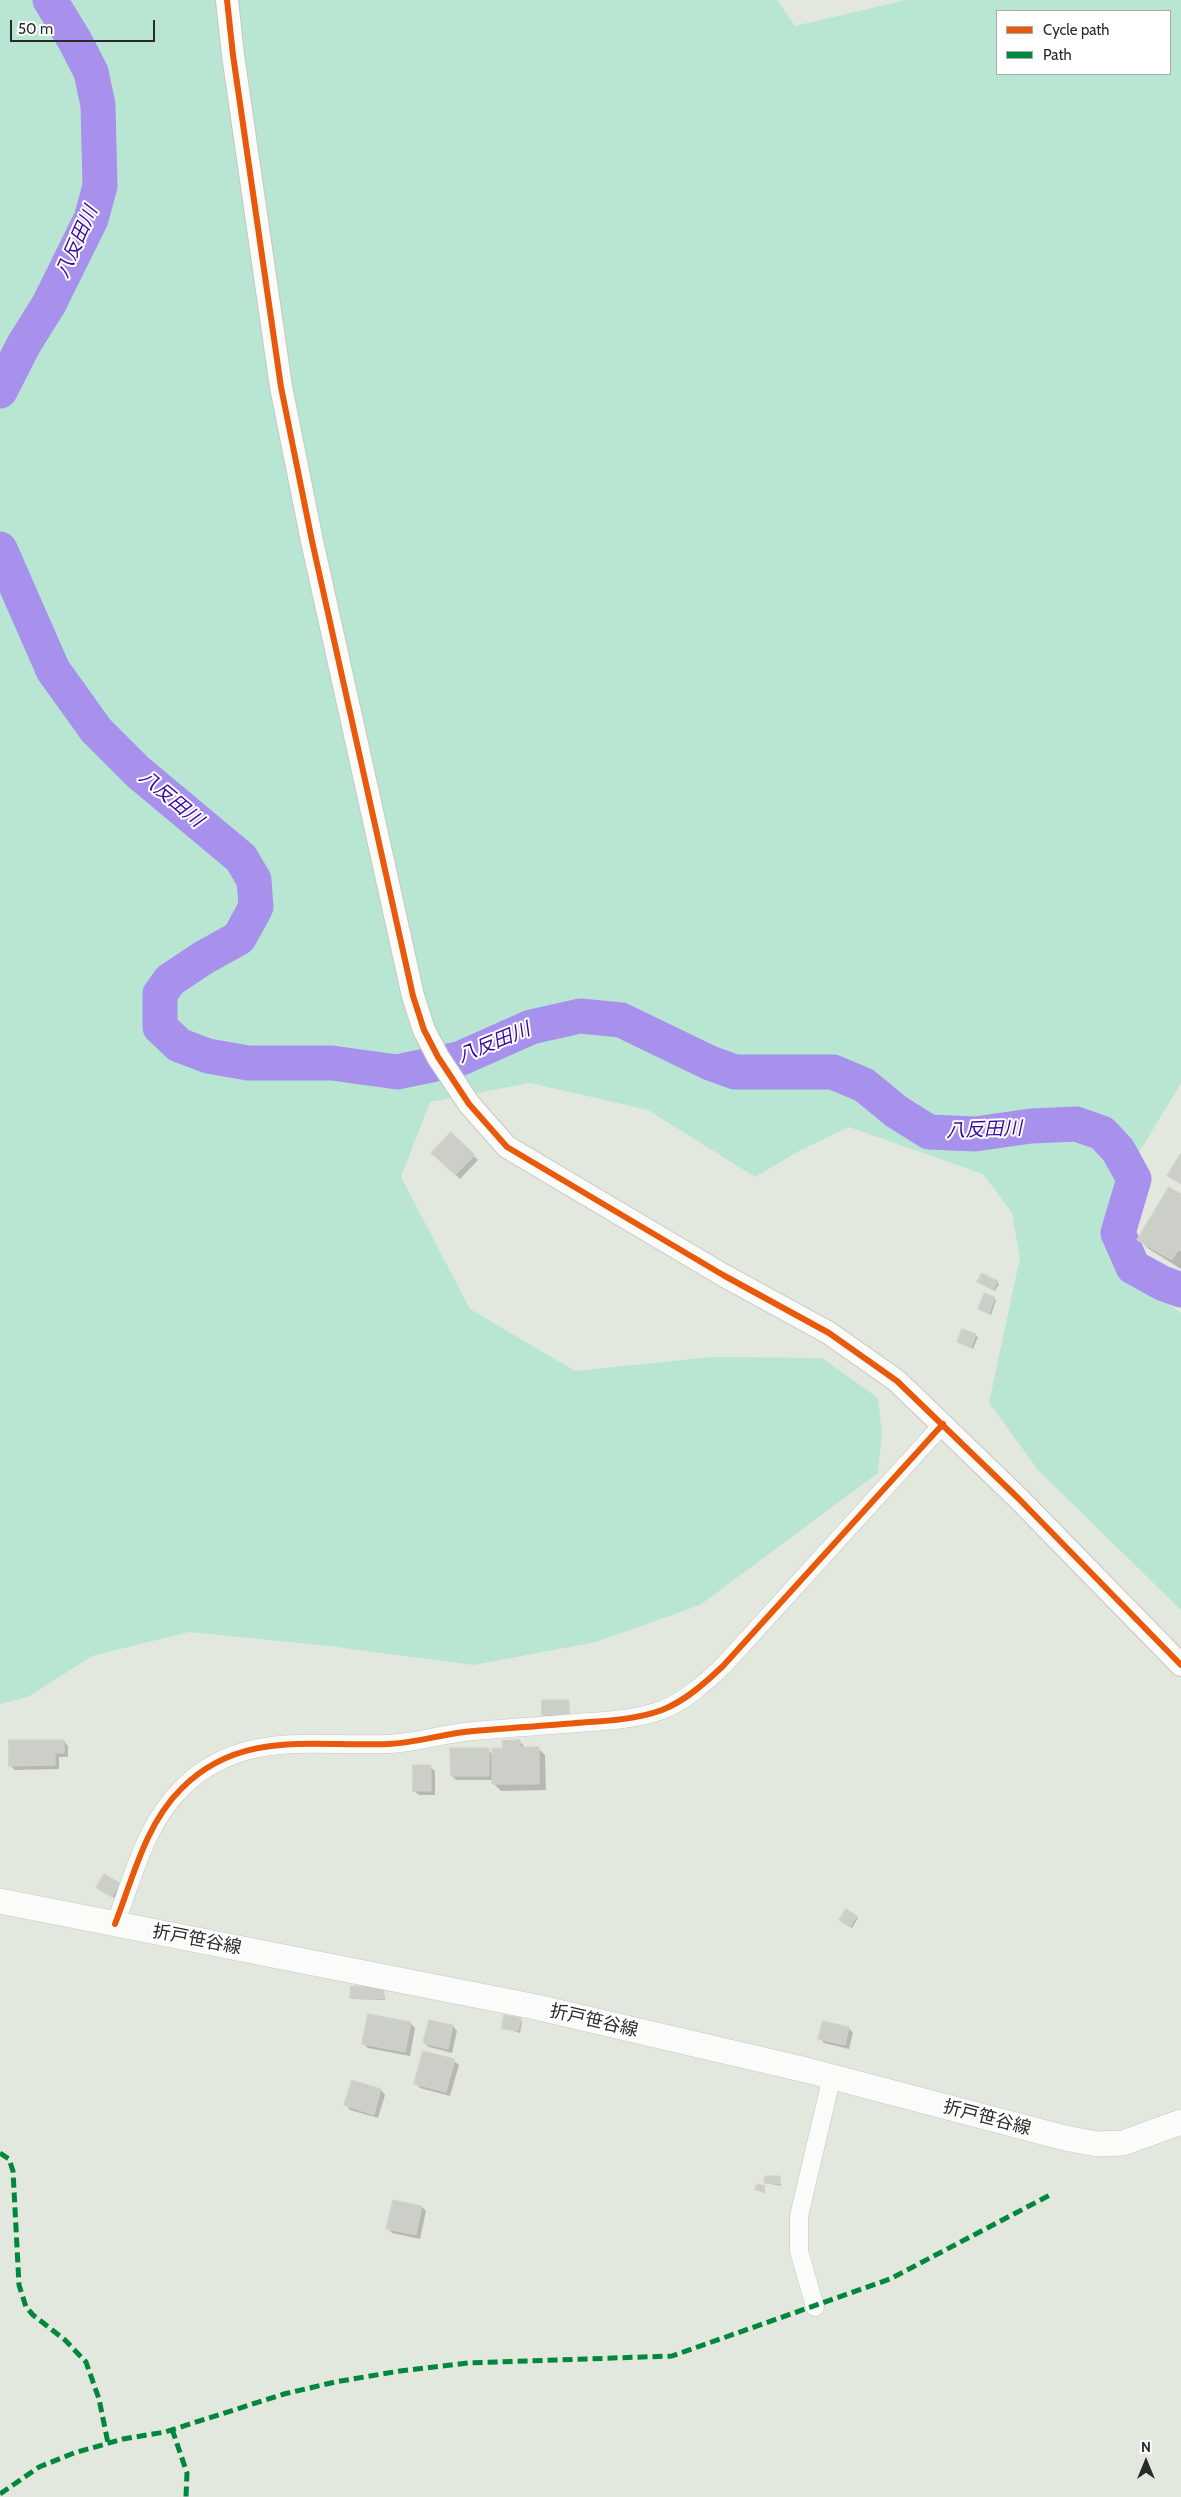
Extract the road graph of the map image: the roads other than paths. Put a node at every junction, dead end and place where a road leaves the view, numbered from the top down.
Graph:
1 (227, 0) edge
2 (943, 1424) junction
3 (1181, 1665) edge
4 (0, 1901) edge
5 (115, 1924) junction
6 (832, 2076) junction
7 (1181, 2122) edge
8 (815, 2307) dead end

1 - 2 street
2 - 3 street
2 - 5 street
4 - 5 main road, 折戸笹谷線
5 - 6 main road, 折戸笹谷線
6 - 7 main road, 折戸笹谷線
6 - 8 street

